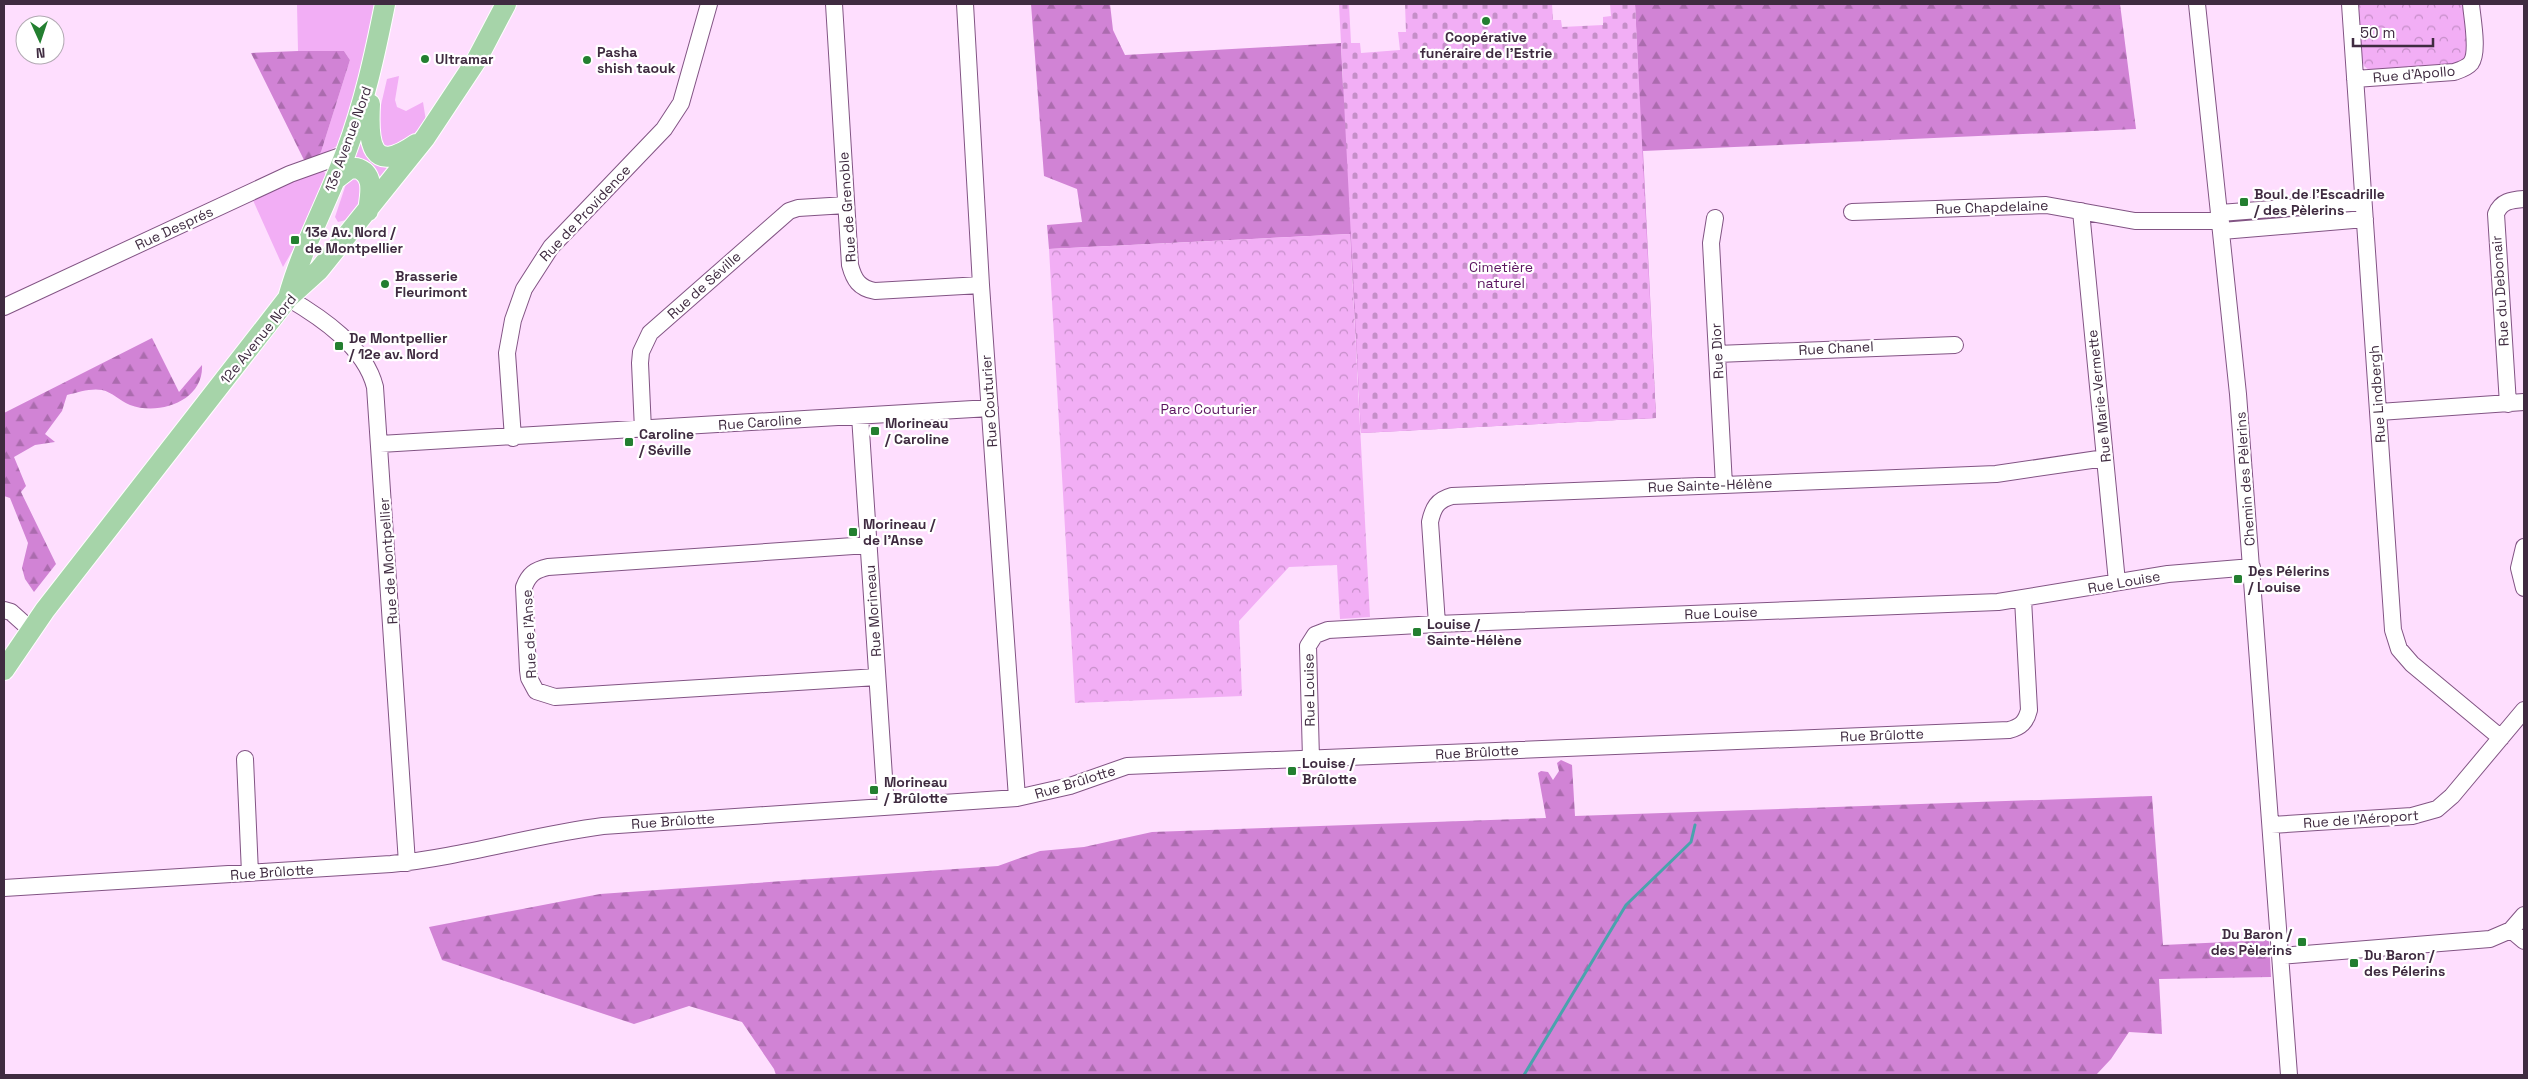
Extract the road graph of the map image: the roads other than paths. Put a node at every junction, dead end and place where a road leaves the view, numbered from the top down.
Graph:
1 (385, 4) edge
2 (506, 4) edge
3 (710, 4) edge
4 (834, 4) edge
5 (966, 4) edge
6 (2197, 4) edge
7 (2350, 4) edge
8 (2471, 4) edge
9 (373, 68) junction
10 (2355, 79) junction
11 (425, 138) junction
12 (346, 154) junction
13 (336, 179) junction
14 (2524, 199) edge
15 (2364, 202) junction
16 (846, 205) junction
17 (368, 211) junction
18 (2081, 211) junction
19 (1852, 212) dead end
20 (1715, 218) dead end
21 (2365, 219) junction
22 (2221, 222) junction
23 (981, 285) junction
24 (288, 298) junction
25 (4, 307) edge
26 (1955, 345) dead end
27 (1718, 354) junction
28 (2516, 403) edge
29 (990, 408) junction
30 (2379, 412) junction
31 (860, 416) junction
32 (643, 430) junction
33 (513, 438) junction
34 (380, 444) junction
35 (2105, 458) junction
36 (1724, 485) junction
37 (868, 545) junction
38 (2524, 547) edge
39 (2252, 567) junction
40 (2117, 582) junction
41 (2524, 588) edge
42 (2023, 599) junction
43 (4, 610) edge
44 (1437, 624) junction
45 (30, 629) junction
46 (4, 670) edge
47 (877, 678) junction
48 (2524, 710) edge
49 (2500, 738) junction
50 (1310, 759) junction
51 (245, 760) dead end
52 (1017, 798) junction
53 (886, 807) junction
54 (2271, 825) junction
55 (407, 863) junction
56 (250, 873) junction
57 (4, 888) edge
58 (2524, 915) edge
59 (2511, 930) junction
60 (2524, 941) edge
61 (2281, 956) junction
62 (2289, 1075) edge

1 - 9 main road, 13e Avenue Nord
2 - 11 main road, 12e Avenue Nord
3 - 33 street, Rue de Providence
4 - 16 street, Rue de Grenoble
5 - 23 street, Rue Couturier
6 - 22 street, Chemin des Pèlerins
7 - 10 street, Rue Lindbergh
8 - 10 street, Rue d'Apollo
9 - 11 main road
9 - 12 main road, 13e Avenue Nord
10 - 15 street, Rue Lindbergh
11 - 17 main road, 12e Avenue Nord
12 - 13 main road, 13e Avenue Nord
12 - 25 street, Rue Després
13 - 17 main road
13 - 24 main road, 13e Avenue Nord
14 - 28 street, Rue du Debonair
15 - 21 street, Rue Lindbergh
15 - 22 street
16 - 23 street, Rue de Grenoble
16 - 32 street, Rue de Séville
17 - 24 main road, 12e Avenue Nord
18 - 19 street, Rue Chapdelaine
18 - 22 street, Rue Chapdelaine
18 - 35 street, Rue Marie-Vermette
20 - 27 street, Rue Dior
21 - 22 street
21 - 30 street, Rue Lindbergh
22 - 39 street, Chemin des Pèlerins
23 - 29 street, Rue Couturier
24 - 34 street, Rue de Montpellier
24 - 45 main road, 12e Avenue Nord
26 - 27 street, Rue Chanel
27 - 36 street, Rue Dior
28 - 30 street, Rue du Debonair
29 - 31 street, Rue Caroline
29 - 52 street, Rue Couturier
30 - 49 street, Rue Lindbergh
31 - 32 street, Rue Caroline
31 - 37 street, Rue Morineau
32 - 33 street, Rue Caroline
33 - 34 street, Rue Caroline
34 - 55 street, Rue de Montpellier
35 - 36 street, Rue Sainte-Hélène
35 - 40 street, Rue Marie-Vermette
36 - 44 street, Rue Sainte-Hélène
37 - 47 street, Rue Morineau
37 - 47 street, Rue de l'Anse
38 - 41 street
39 - 40 street, Rue Louise
39 - 54 street, Chemin des Pèlerins
40 - 42 street, Rue Louise
42 - 44 street, Rue Louise
42 - 50 street, Rue Brûlotte
43 - 45 street
44 - 50 street, Rue Louise
45 - 46 main road, 12e Avenue Nord
47 - 53 street, Rue Morineau
48 - 49 street, Rue de l'Aéroport
49 - 54 street, Rue de l'Aéroport
50 - 52 street, Rue Brûlotte
51 - 56 street
52 - 53 street, Rue Brûlotte
53 - 55 street, Rue Brûlotte
54 - 61 street, Chemin des Pèlerins
55 - 56 street, Rue Brûlotte
56 - 57 street, Rue Brûlotte
58 - 59 street
59 - 60 street
59 - 61 street
61 - 62 street, Chemin des Pèlerins

